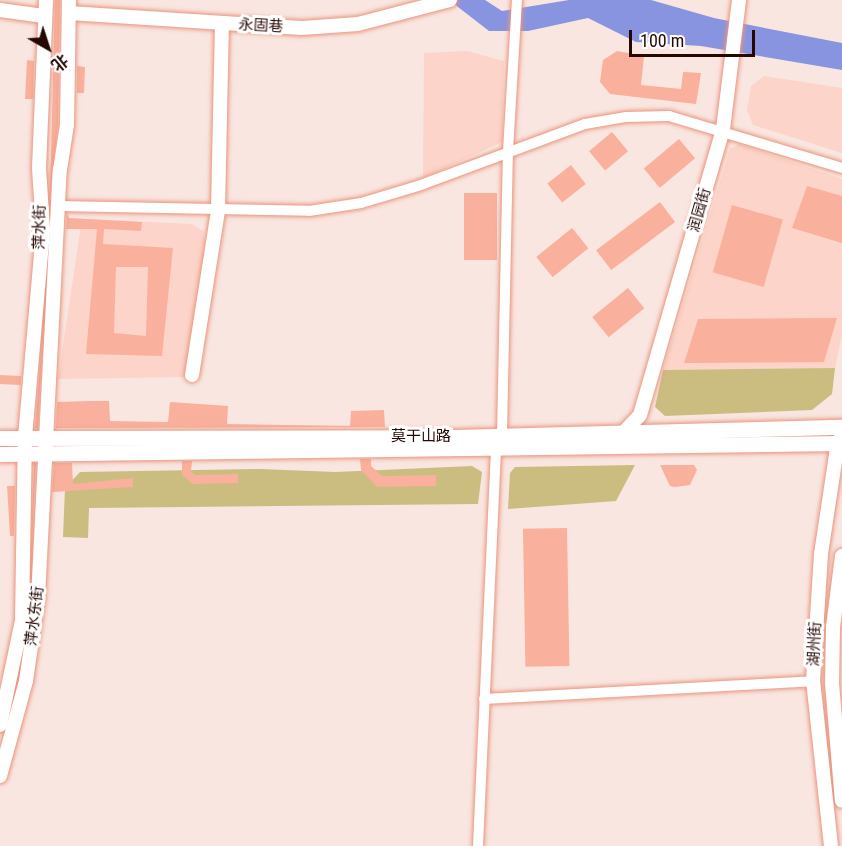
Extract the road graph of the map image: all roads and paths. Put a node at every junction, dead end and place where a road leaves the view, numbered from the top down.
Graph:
1 (46, 0) edge
2 (450, 0) edge
3 (517, 0) edge
4 (739, 0) edge
5 (69, 6) edge
6 (0, 10) edge
7 (44, 16) junction
8 (222, 24) junction
9 (723, 129) junction
10 (508, 151) junction
11 (842, 168) edge
12 (58, 206) junction
13 (218, 212) junction
14 (192, 375) dead end
15 (640, 415) junction
16 (651, 430) junction
17 (625, 431) junction
18 (25, 437) junction
19 (841, 437) edge
20 (0, 438) edge
21 (499, 440) junction
22 (45, 445) junction
23 (0, 454) edge
24 (24, 454) junction
25 (842, 556) edge
26 (813, 681) junction
27 (484, 699) junction
28 (0, 725) edge
29 (0, 776) edge
30 (842, 801) edge
31 (478, 846) edge
32 (831, 846) edge

1 - 7 main road, 萍水街
2 - 8 main road, 永固巷
3 - 10 street
4 - 9 main road, 润园街
5 - 8 main road, 永固巷
5 - 12 main road, 萍水街
6 - 7 main road
7 - 18 main road, 萍水街
8 - 13 main road
9 - 10 street
9 - 11 street
9 - 15 main road, 润园街
10 - 13 street
10 - 21 street
12 - 13 street
12 - 22 main road, 萍水街
13 - 14 main road
15 - 16 main road
15 - 17 main road, 润园街
16 - 17 main road, 莫干山路
16 - 19 main road, 莫干山路
17 - 21 main road, 莫干山路
18 - 20 main road, 莫干山路
18 - 22 main road, 莫干山路
18 - 24 main road, 萍水街
19 - 21 main road, 莫干山路
19 - 26 main road, 湖州街
21 - 22 main road, 莫干山路
21 - 27 street
22 - 24 main road, 莫干山路
22 - 29 main road, 萍水东街
23 - 24 main road, 莫干山路
24 - 28 main road, 萍水东街
25 - 30 main road, 湖州街
26 - 27 street
26 - 32 main road, 湖州街
27 - 31 street

